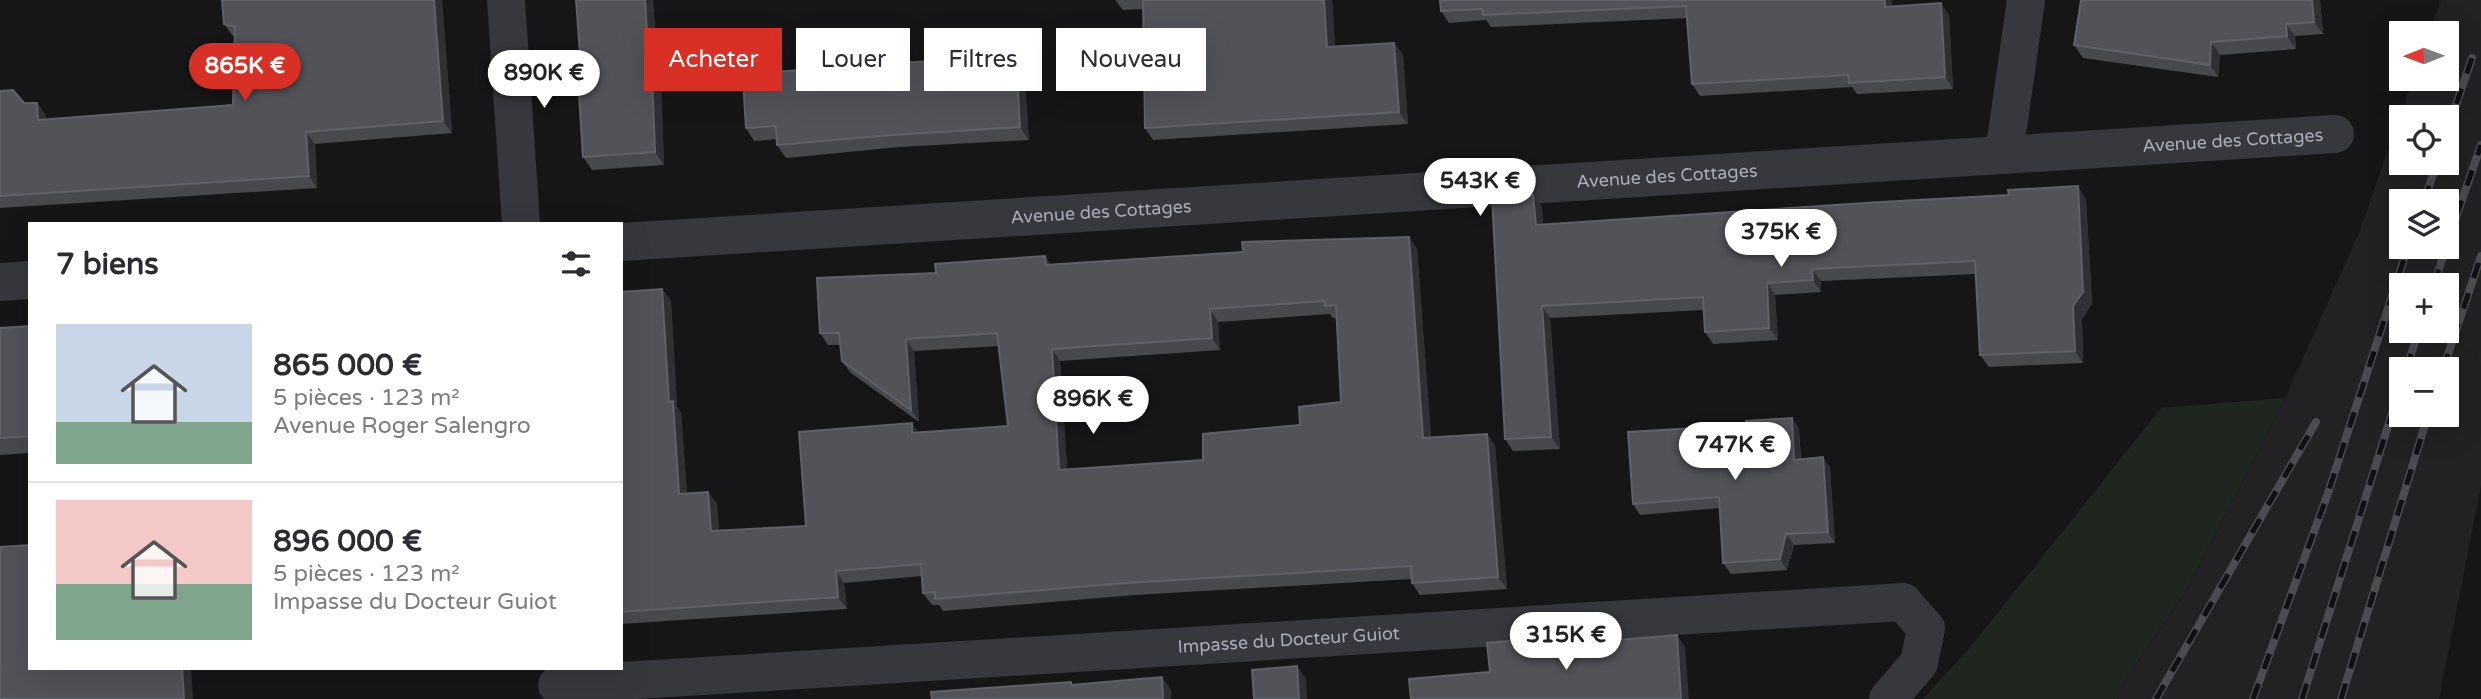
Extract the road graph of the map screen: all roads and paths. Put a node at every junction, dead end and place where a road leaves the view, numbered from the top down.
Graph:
1 (506, 0) edge
2 (2026, 0) edge
3 (2335, 134) dead end
4 (2004, 155) junction
5 (521, 222) edge
6 (623, 242) edge
7 (28, 280) edge
8 (0, 282) edge
9 (556, 684) edge
10 (1888, 699) edge

1 - 5 street
2 - 4 street
3 - 4 street, Avenue des Cottages
4 - 6 street, Avenue des Cottages
7 - 8 street
9 - 10 street, Impasse du Docteur Guiot

